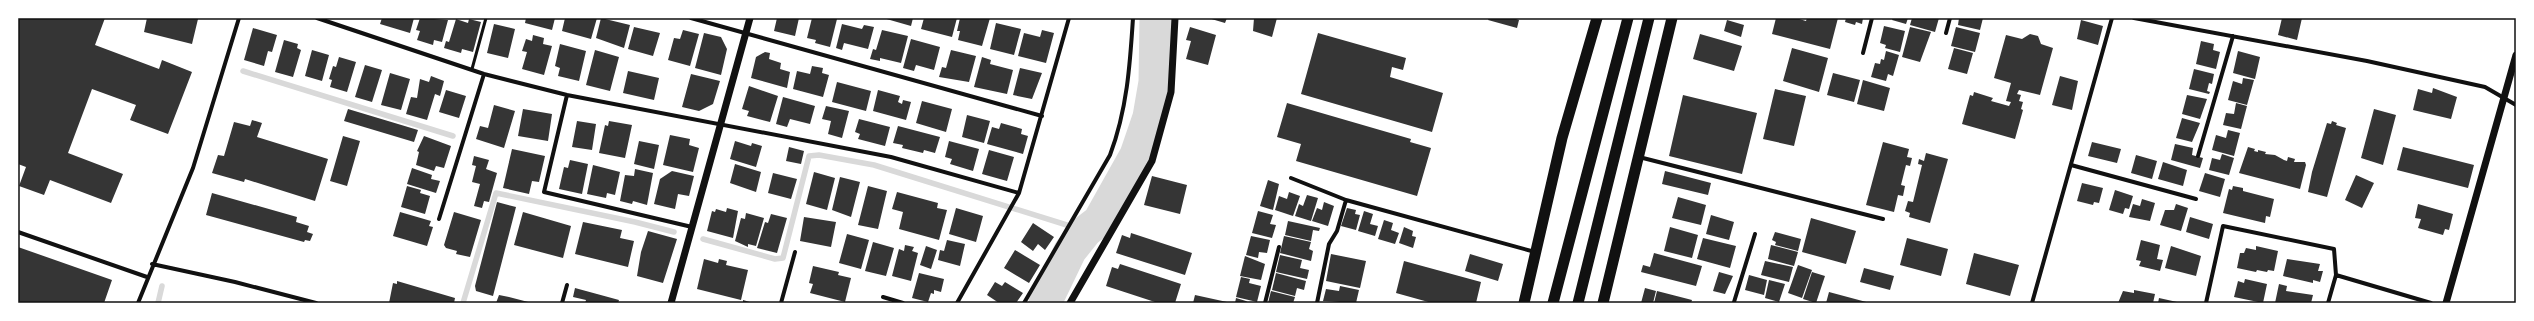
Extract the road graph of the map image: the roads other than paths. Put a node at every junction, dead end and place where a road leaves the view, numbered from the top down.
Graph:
1 (239, 18) edge
2 (317, 18) edge
3 (486, 18) edge
4 (691, 18) edge
5 (750, 18) edge
6 (1068, 18) edge
7 (1133, 18) edge
8 (1175, 18) edge
9 (1596, 18) edge
10 (1628, 18) edge
11 (1649, 18) edge
12 (1672, 18) edge
13 (1872, 18) edge
14 (1950, 18) edge
15 (2112, 18) edge
16 (2134, 18) edge
17 (746, 33) junction
18 (1946, 33) dead end
19 (2233, 36) junction
20 (1863, 53) dead end
21 (2516, 54) edge
22 (472, 69) junction
23 (484, 74) junction
24 (567, 95) junction
25 (2502, 98) junction
26 (2516, 105) edge
27 (1042, 116) junction
28 (722, 124) junction
29 (2198, 156) dead end
30 (1639, 157) junction
31 (2071, 164) junction
32 (1291, 178) dead end
33 (1019, 193) junction
34 (2196, 199) dead end
35 (1346, 200) junction
36 (439, 219) dead end
37 (1883, 219) dead end
38 (692, 227) junction
39 (18, 232) edge
40 (1755, 234) dead end
41 (1279, 247) dead end
42 (795, 252) dead end
43 (1536, 252) junction
44 (152, 264) junction
45 (2336, 275) junction
46 (147, 277) junction
47 (567, 285) dead end
48 (883, 297) dead end
49 (1734, 302) edge
50 (138, 303) edge
51 (316, 303) edge
52 (562, 303) edge
53 (671, 303) edge
54 (781, 303) edge
55 (903, 303) edge
56 (957, 303) edge
57 (1024, 303) edge
58 (1070, 303) edge
59 (1265, 303) edge
60 (1316, 303) edge
61 (1524, 303) edge
62 (1553, 303) edge
63 (1578, 303) edge
64 (1603, 303) edge
65 (1739, 303) edge
66 (2032, 303) edge
67 (2206, 303) edge
68 (2328, 303) edge
69 (2431, 303) edge
70 (2446, 303) edge

1 - 44 street
2 - 22 street
3 - 22 lane
4 - 17 street
5 - 17 street
6 - 27 street
7 - 57 street
8 - 58 street
9 - 43 highway
10 - 62 highway
11 - 63 highway
12 - 30 highway
13 - 20 street
14 - 18 street
15 - 31 street
16 - 19 street
17 - 27 street
17 - 28 street
19 - 25 street
19 - 29 street
21 - 25 street
22 - 23 street
23 - 24 street
23 - 36 street
24 - 28 street
24 - 38 street
25 - 26 street
25 - 70 street
27 - 33 street
28 - 33 street
28 - 38 street
30 - 37 street
30 - 64 highway
31 - 34 street
31 - 66 street
32 - 35 street
33 - 56 street
35 - 43 street
35 - 60 street
38 - 53 street
39 - 46 street
40 - 49 street
41 - 59 street
42 - 54 street
43 - 61 highway
44 - 46 street
44 - 51 street
45 - 67 street
45 - 68 street
45 - 69 street
46 - 50 street
47 - 52 street
48 - 55 street
49 - 65 street

